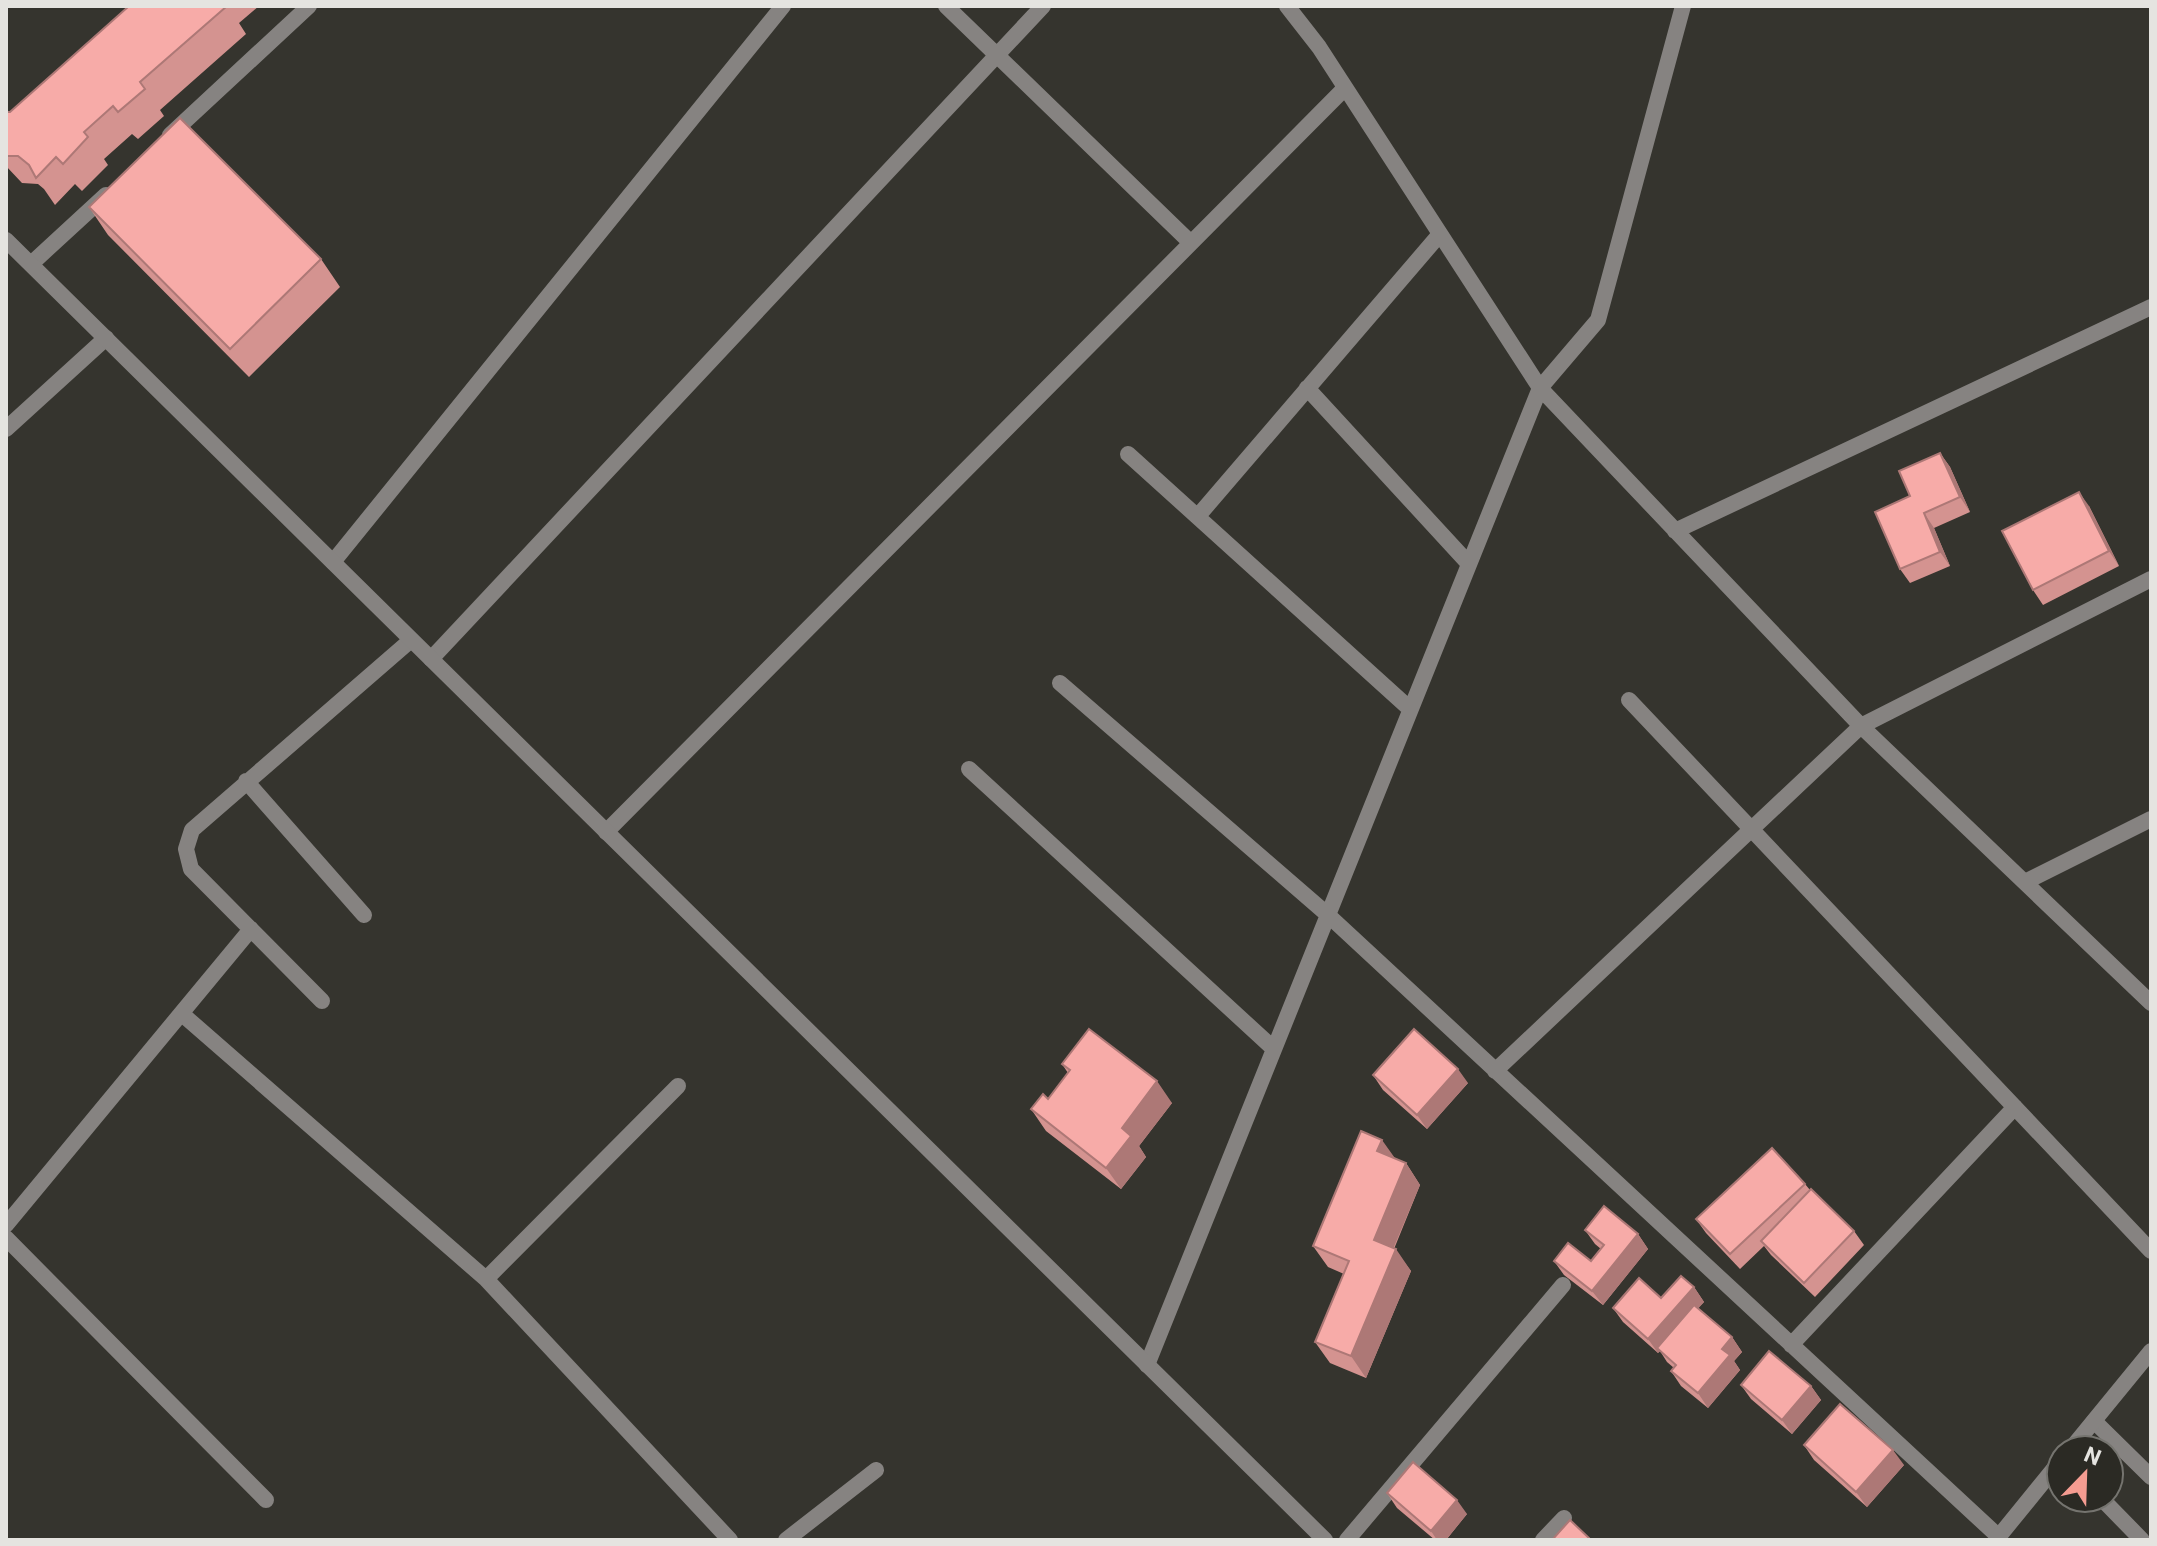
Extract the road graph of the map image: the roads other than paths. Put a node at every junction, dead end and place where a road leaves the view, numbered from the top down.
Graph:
1 (309, 6) edge
2 (783, 6) edge
3 (946, 6) edge
4 (1043, 6) edge
5 (1287, 6) edge
6 (1683, 6) edge
7 (997, 56) junction
8 (1345, 88) junction
9 (158, 146) edge
10 (124, 178) edge
11 (1440, 234) junction
12 (6, 240) edge
13 (1191, 243) junction
14 (31, 264) junction
15 (2151, 307) edge
16 (106, 338) junction
17 (1307, 388) junction
18 (1540, 388) junction
19 (6, 429) edge
20 (1128, 454) dead end
21 (1198, 516) junction
22 (1675, 531) junction
23 (333, 562) junction
24 (1469, 564) junction
25 (2151, 579) edge
26 (411, 640) junction
27 (431, 659) junction
28 (1060, 683) dead end
29 (1629, 700) dead end
30 (1410, 709) junction
31 (1861, 726) junction
32 (969, 769) dead end
33 (246, 781) junction
34 (2151, 819) edge
35 (1751, 829) junction
36 (606, 832) junction
37 (2025, 882) junction
38 (364, 915) dead end
39 (1328, 915) junction
40 (251, 929) junction
41 (322, 1001) dead end
42 (2151, 1003) edge
43 (182, 1014) junction
44 (1274, 1049) junction
45 (1495, 1071) junction
46 (678, 1086) dead end
47 (2015, 1107) junction
48 (6, 1225) edge
49 (6, 1238) edge
50 (2151, 1251) edge
51 (486, 1279) junction
52 (1563, 1285) edge
53 (1791, 1345) junction
54 (2151, 1351) edge
55 (1147, 1365) junction
56 (2094, 1421) junction
57 (2083, 1434) edge
58 (876, 1470) dead end
59 (2151, 1477) edge
60 (2045, 1480) edge
61 (266, 1500) dead end
62 (2117, 1514) edge
63 (1564, 1518) dead end
64 (1998, 1538) edge
65 (730, 1540) edge
66 (786, 1540) edge
67 (1325, 1540) edge
68 (1347, 1540) edge
69 (1543, 1540) edge
70 (2142, 1540) edge

1 - 9 street
2 - 23 street
3 - 7 street
4 - 7 street
5 - 8 street
6 - 18 street
7 - 13 street
7 - 27 street
8 - 11 street
8 - 13 street
10 - 14 street
11 - 17 street
11 - 18 street
12 - 14 street
13 - 36 street
14 - 16 street
15 - 22 street
16 - 19 street
16 - 23 street
17 - 21 street
17 - 24 street
18 - 22 street
18 - 24 street
20 - 21 street
21 - 30 street
22 - 31 street
23 - 26 street
24 - 30 street
25 - 31 street
26 - 27 street
26 - 33 street
27 - 36 street
28 - 39 street
29 - 35 street
30 - 39 street
31 - 35 street
31 - 37 street
32 - 44 street
33 - 38 street
33 - 40 street
34 - 37 street
35 - 45 street
35 - 47 street
36 - 55 street
37 - 42 street
39 - 44 street
39 - 45 street
40 - 41 street
40 - 43 street
43 - 48 street
43 - 51 street
44 - 55 street
45 - 53 street
46 - 51 street
47 - 50 street
47 - 53 street
49 - 61 street
51 - 65 street
52 - 68 street
53 - 64 street
54 - 56 street
55 - 67 street
56 - 57 street
56 - 59 street
58 - 66 street
60 - 64 street
62 - 70 street
63 - 69 street

